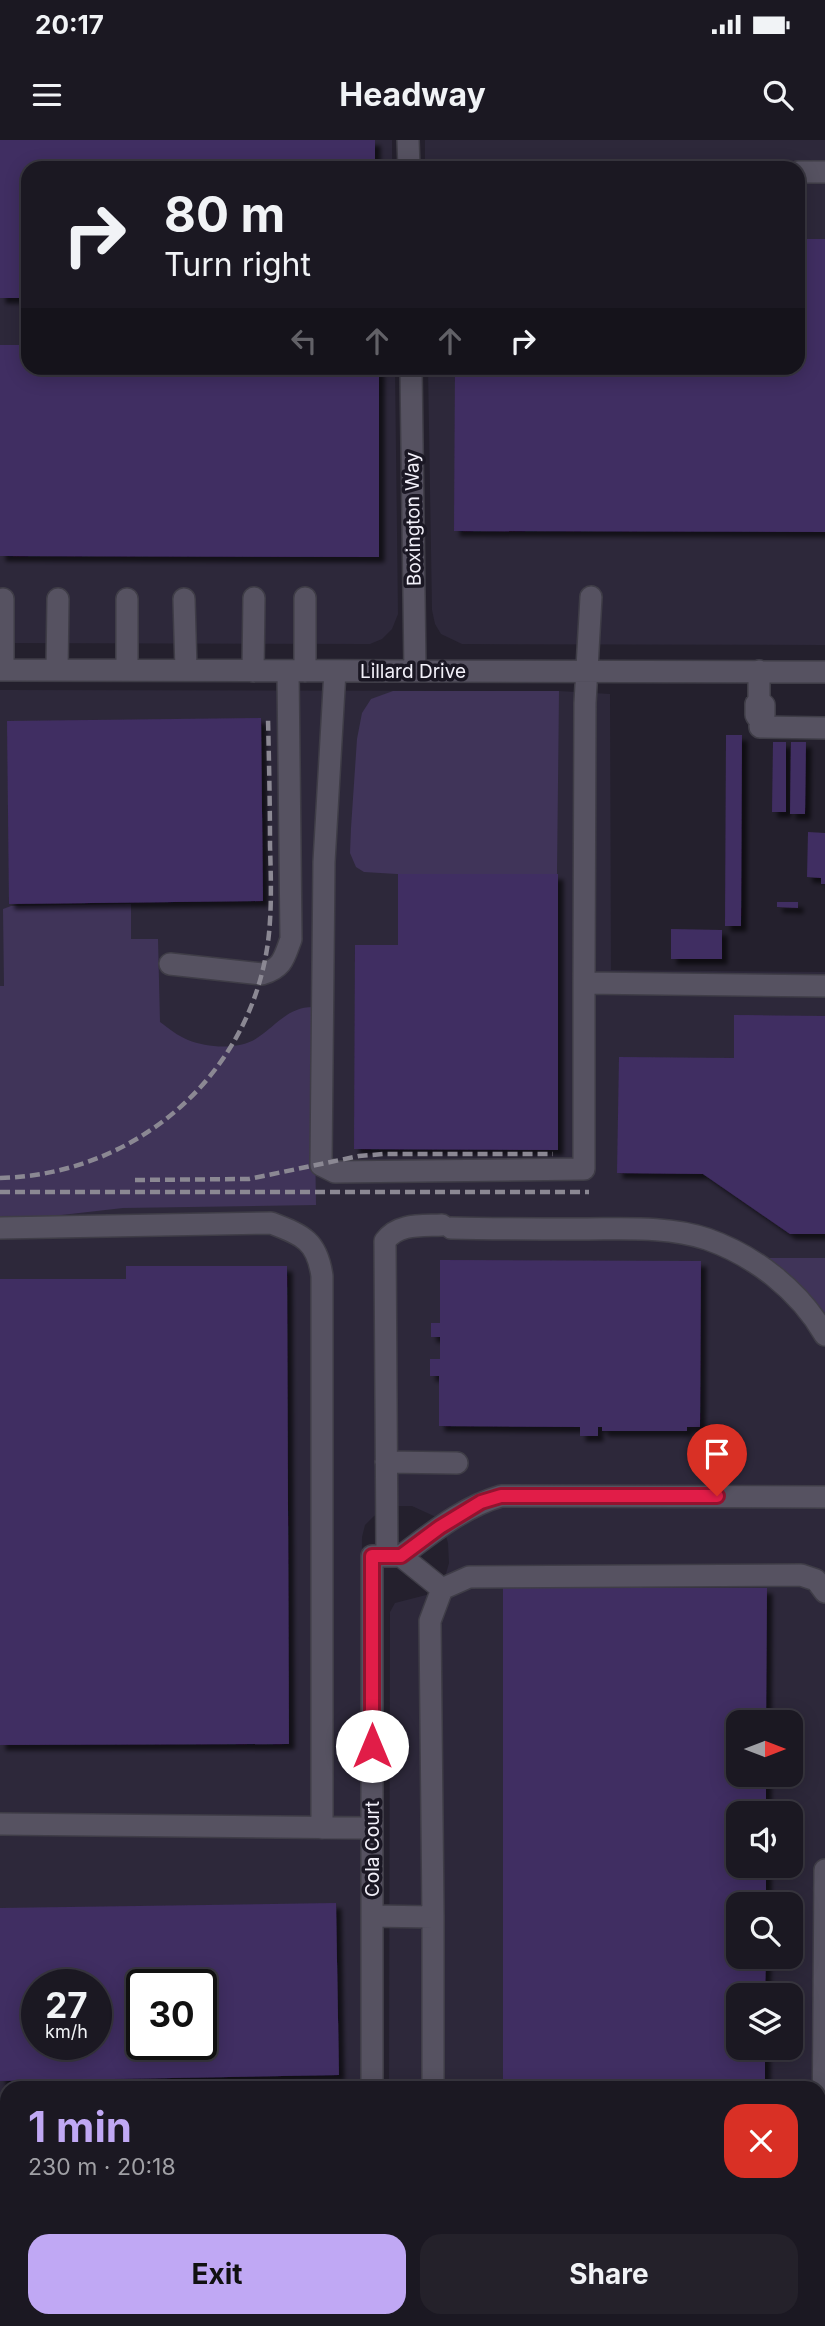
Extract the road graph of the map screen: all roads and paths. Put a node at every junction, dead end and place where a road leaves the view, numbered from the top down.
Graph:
1 (408, 140) edge
2 (409, 161) edge
3 (805, 172) edge
4 (825, 172) edge
5 (411, 375) edge
6 (591, 597) dead end
7 (254, 598) dead end
8 (305, 598) dead end
9 (3, 599) dead end
10 (58, 599) dead end
11 (127, 599) dead end
12 (184, 599) dead end
13 (1, 670) edge
14 (57, 670) junction
15 (127, 670) junction
16 (186, 670) junction
17 (253, 671) junction
18 (297, 671) junction
19 (335, 671) junction
20 (415, 671) junction
21 (588, 671) junction
22 (759, 671) junction
23 (825, 672) edge
24 (825, 728) edge
25 (170, 964) dead end
26 (584, 983) junction
27 (825, 986) edge
28 (0, 1228) edge
29 (825, 1335) edge
30 (386, 1462) junction
31 (457, 1462) dead end
32 (825, 1497) edge
33 (394, 1556) junction
34 (442, 1589) junction
35 (825, 1592) edge
36 (0, 1824) edge
37 (322, 1828) junction
38 (372, 1828) junction
39 (825, 1870) edge
40 (372, 1916) junction
41 (433, 1917) junction
42 (372, 2081) edge
43 (433, 2081) edge
44 (823, 2081) edge

1 - 2 street
3 - 4 street
5 - 20 street, Boxington Way
6 - 21 street
7 - 17 street
8 - 18 street
9 - 13 street
10 - 14 street
11 - 15 street
12 - 16 street
13 - 14 street, Lillard Drive
14 - 15 street, Lillard Drive
15 - 16 street, Lillard Drive
16 - 17 street, Lillard Drive
17 - 18 street, Lillard Drive
18 - 19 street, Lillard Drive
18 - 25 street
19 - 20 street, Lillard Drive
19 - 26 street
20 - 21 street, Lillard Drive
21 - 22 street, Lillard Drive
21 - 26 street
22 - 23 street, Lillard Drive
22 - 24 street
26 - 27 street
28 - 37 street
29 - 30 street
30 - 31 street
30 - 33 street
32 - 33 street
33 - 34 street
33 - 38 street, Cola Court
34 - 35 street
34 - 41 street
36 - 37 street
37 - 38 street
38 - 40 street, Cola Court
39 - 44 street
40 - 41 street
40 - 42 street, Cola Court
41 - 43 street

